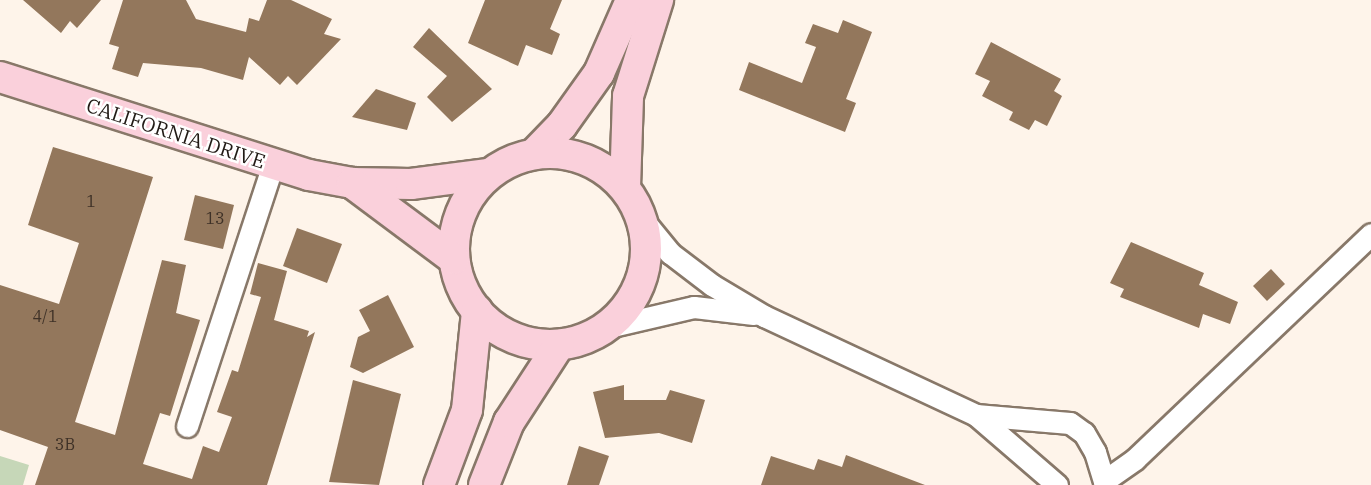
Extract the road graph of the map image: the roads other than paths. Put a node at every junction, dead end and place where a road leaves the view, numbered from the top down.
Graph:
1 (631, 0) edge
2 (658, 0) edge
3 (0, 77) edge
4 (534, 154) junction
5 (273, 164) junction
6 (488, 174) junction
7 (352, 183) junction
8 (625, 188) junction
9 (643, 220) junction
10 (1371, 234) edge
11 (454, 259) junction
12 (477, 311) junction
13 (764, 316) junction
14 (608, 327) junction
15 (559, 345) junction
16 (976, 415) junction
17 (187, 426) dead end
18 (1104, 483) edge
19 (439, 485) edge
20 (484, 485) edge
21 (1057, 485) edge

1 - 4 street
2 - 8 street
3 - 5 street, CALIFORNIA DRIVE
4 - 6 street
4 - 8 street
5 - 7 street, CALIFORNIA DRIVE
5 - 17 street
6 - 7 street, CALIFORNIA DRIVE
6 - 11 street
7 - 11 street, CALIFORNIA DRIVE
8 - 9 street
9 - 13 street
9 - 14 street
10 - 18 street
11 - 12 street
12 - 15 street
12 - 19 street
13 - 14 street
13 - 16 street
14 - 15 street
15 - 20 street
16 - 18 street
16 - 21 street

